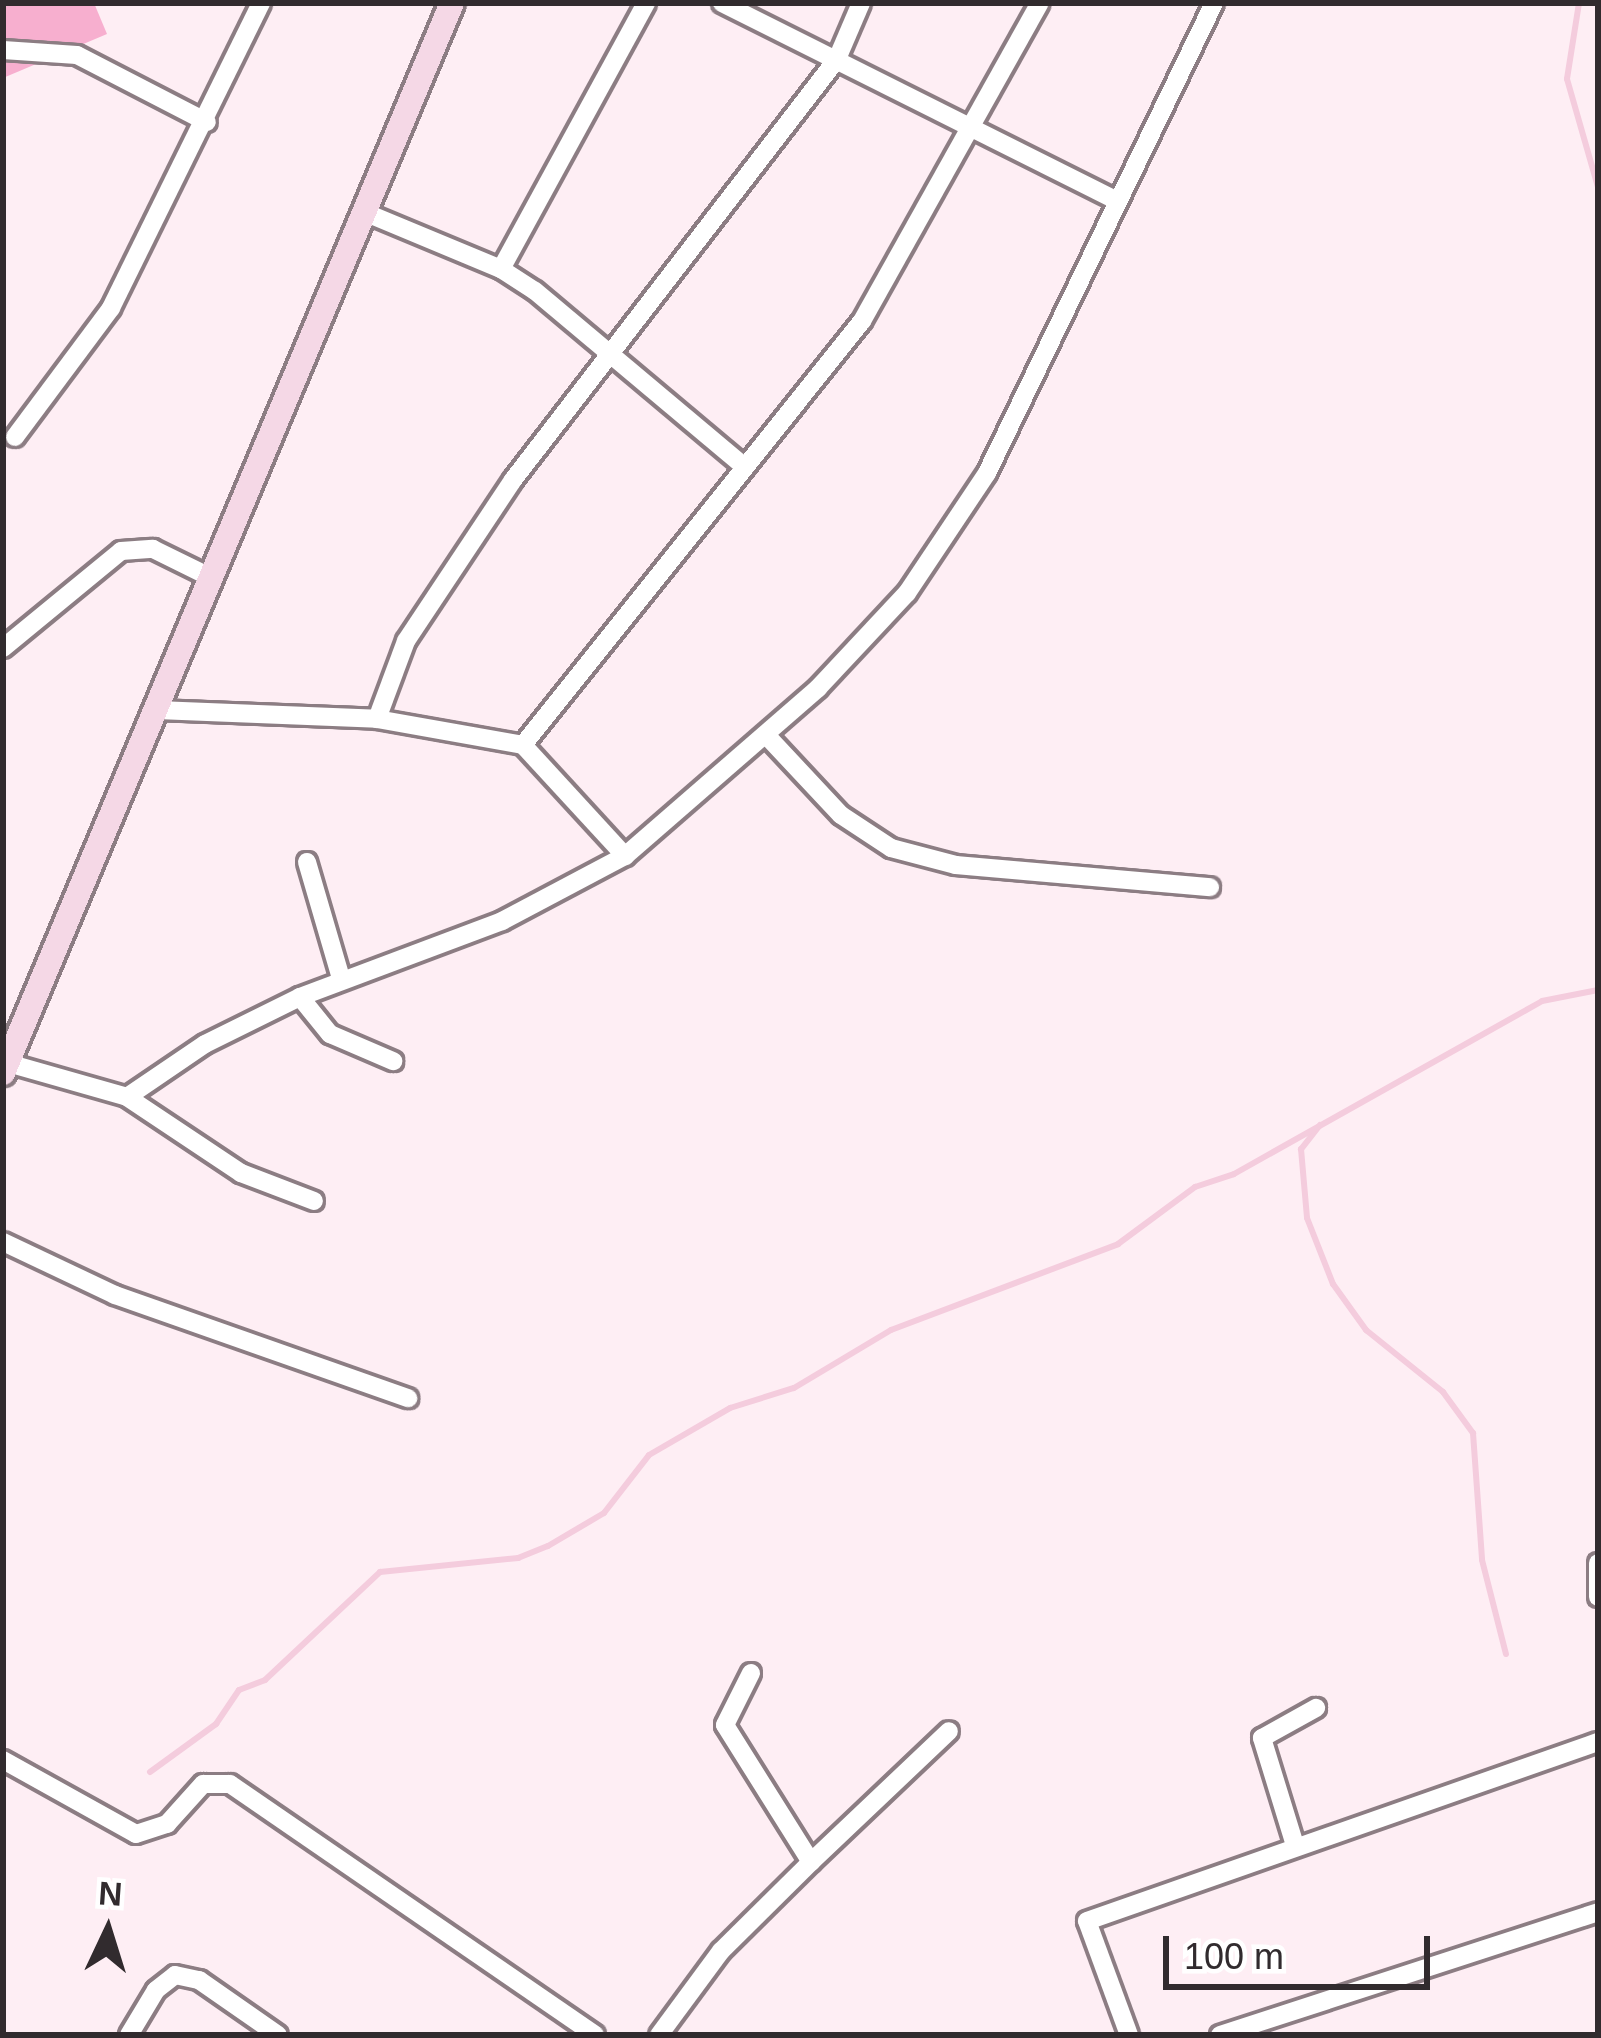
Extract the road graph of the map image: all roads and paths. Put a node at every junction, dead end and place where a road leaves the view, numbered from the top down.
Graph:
1 (260, 3) edge
2 (452, 3) edge
3 (646, 3) edge
4 (722, 3) edge
5 (861, 3) edge
6 (1040, 3) edge
7 (1214, 3) edge
8 (3, 50) edge
9 (837, 59) junction
10 (207, 122) junction
11 (975, 130) junction
12 (1115, 200) junction
13 (364, 212) junction
14 (501, 269) junction
15 (612, 350) junction
16 (15, 437) dead end
17 (745, 467) junction
18 (212, 578) junction
19 (3, 648) edge
20 (157, 710) junction
21 (377, 719) junction
22 (767, 736) junction
23 (523, 745) junction
24 (625, 856) junction
25 (307, 862) dead end
26 (1210, 886) dead end
27 (341, 978) junction
28 (300, 997) junction
29 (393, 1061) dead end
30 (5, 1068) edge
31 (127, 1097) junction
32 (314, 1201) dead end
33 (3, 1242) edge
34 (408, 1398) dead end
35 (1598, 1563) edge
36 (1598, 1597) edge
37 (751, 1672) dead end
38 (1316, 1708) dead end
39 (949, 1731) dead end
40 (1598, 1742) edge
41 (3, 1760) edge
42 (1294, 1842) junction
43 (812, 1862) junction
44 (1598, 1912) edge
45 (129, 2035) edge
46 (278, 2035) edge
47 (595, 2035) edge
48 (659, 2035) edge
49 (1129, 2035) edge
50 (1220, 2035) edge

1 - 10 street
2 - 13 street
3 - 14 street
4 - 9 street
5 - 9 street
6 - 11 street
7 - 12 street
8 - 10 street
9 - 11 street
9 - 15 street
10 - 16 street
11 - 12 street
11 - 17 street
12 - 22 street
13 - 14 street
13 - 18 street
14 - 15 street
15 - 17 street
15 - 21 street
17 - 23 street
18 - 19 street
18 - 20 street
20 - 21 street
20 - 30 street
21 - 23 street
22 - 24 street
22 - 26 street
23 - 24 street
24 - 27 street
25 - 27 street
27 - 28 street
28 - 29 street
28 - 31 street
30 - 31 street
31 - 32 street
33 - 34 street
35 - 36 street
37 - 43 street
38 - 42 street
39 - 43 street
40 - 42 street
41 - 47 street
42 - 49 street
43 - 48 street
44 - 50 street
45 - 46 street

